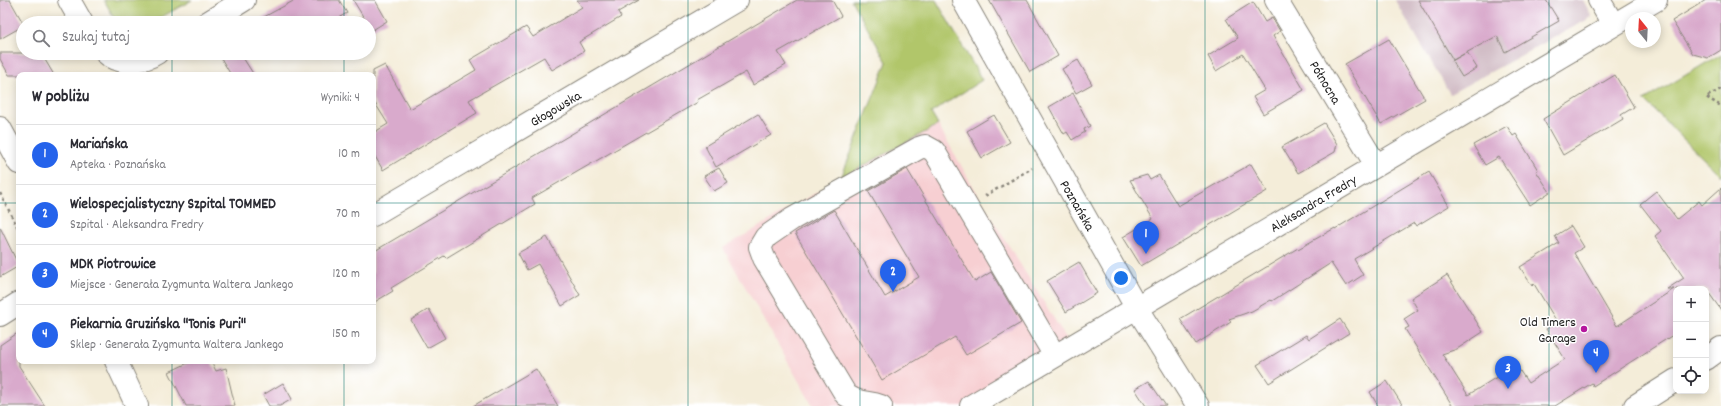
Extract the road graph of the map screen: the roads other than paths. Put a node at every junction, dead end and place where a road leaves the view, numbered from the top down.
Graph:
1 (69, 0) edge
2 (244, 0) edge
3 (737, 0) edge
4 (963, 0) edge
5 (1276, 0) edge
6 (1599, 0) edge
7 (1656, 0) edge
8 (78, 16) edge
9 (218, 16) edge
10 (1613, 24) junction
11 (121, 60) edge
12 (137, 60) edge
13 (0, 128) edge
14 (16, 157) edge
15 (1376, 165) junction
16 (376, 214) edge
17 (16, 305) edge
18 (1136, 308) junction
19 (0, 315) edge
20 (1721, 348) edge
21 (1055, 356) junction
22 (1708, 358) edge
23 (118, 364) edge
24 (1673, 382) edge
25 (137, 406) edge
26 (881, 406) edge
27 (971, 406) edge
28 (1198, 406) edge
29 (1635, 406) edge

1 - 8 street
2 - 9 street
3 - 16 street, Głogowska
4 - 18 street, Poznańska
5 - 15 street, Północna
6 - 10 street
7 - 10 street, Aleksandra Fredry
10 - 15 street, Aleksandra Fredry
11 - 12 street
13 - 14 street
15 - 18 street, Aleksandra Fredry
17 - 19 street
18 - 21 street, Aleksandra Fredry
18 - 28 street, Poznańska
20 - 22 street
21 - 26 street
21 - 27 street, Aleksandra Fredry
23 - 25 street
24 - 29 street

